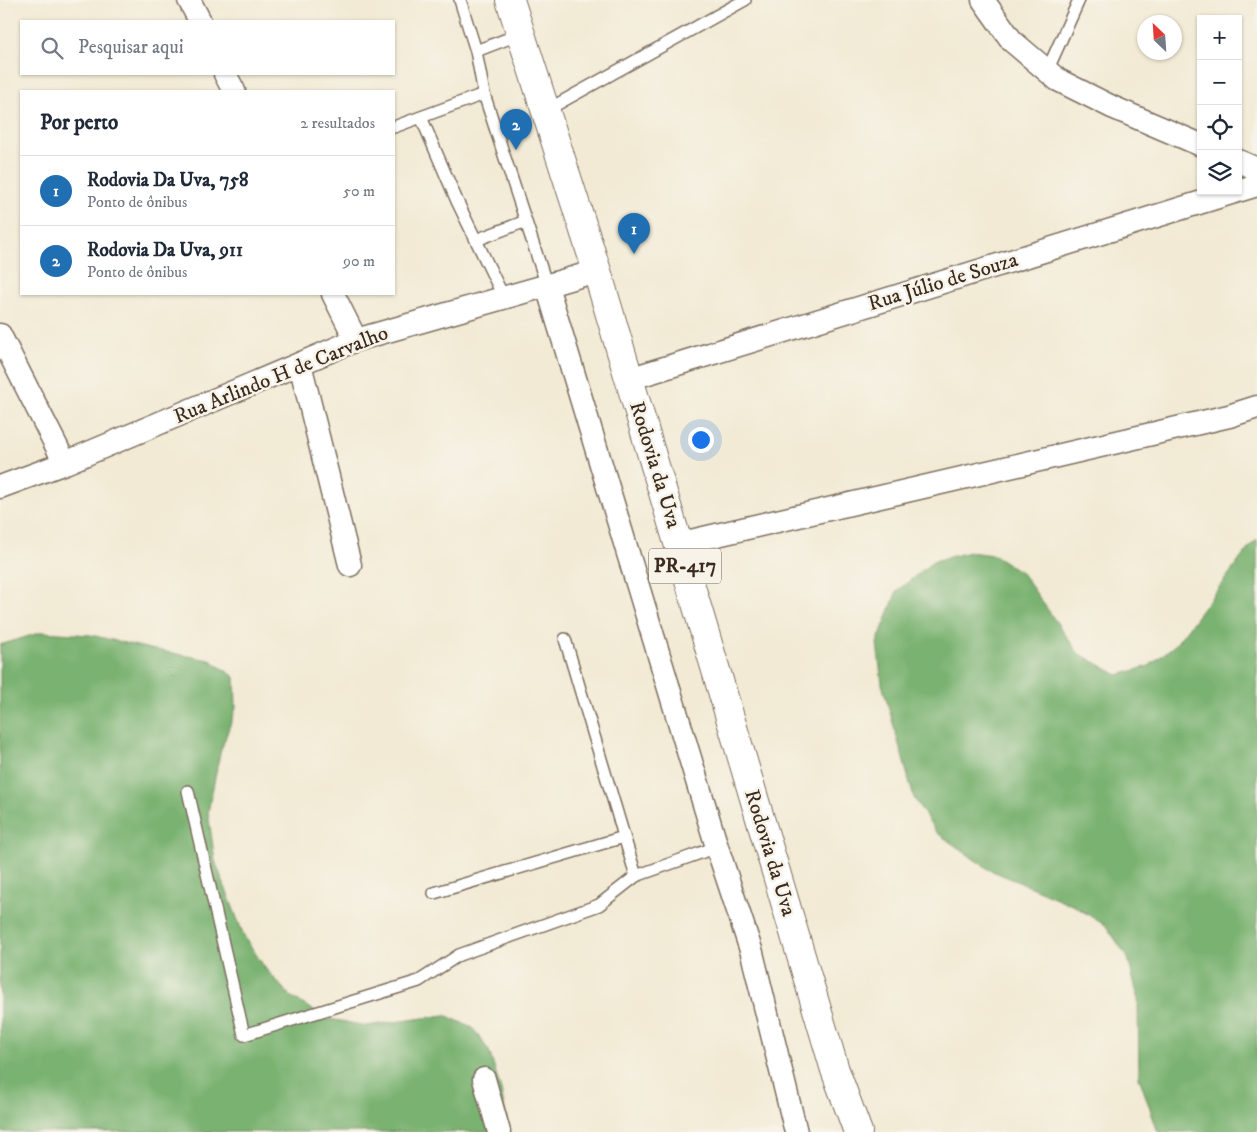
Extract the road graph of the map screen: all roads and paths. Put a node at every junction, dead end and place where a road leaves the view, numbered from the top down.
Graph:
1 (189, 0) edge
2 (460, 0) edge
3 (510, 0) edge
4 (745, 0) edge
5 (984, 0) edge
6 (1080, 0) edge
7 (199, 20) edge
8 (520, 34) junction
9 (476, 51) junction
10 (1047, 72) junction
11 (226, 75) edge
12 (233, 90) edge
13 (484, 94) junction
14 (545, 111) junction
15 (420, 117) junction
16 (395, 127) edge
17 (1197, 143) edge
18 (1242, 163) edge
19 (1257, 169) edge
20 (1257, 186) edge
21 (526, 221) junction
22 (476, 240) junction
23 (597, 271) junction
24 (547, 286) junction
25 (334, 295) edge
26 (504, 298) junction
27 (0, 336) edge
28 (356, 340) junction
29 (300, 364) junction
30 (629, 379) junction
31 (1257, 407) edge
32 (65, 463) junction
33 (0, 488) edge
34 (678, 544) junction
35 (350, 565) dead end
36 (564, 639) dead end
37 (188, 791) dead end
38 (624, 837) junction
39 (717, 848) junction
40 (636, 876) junction
41 (434, 893) dead end
42 (484, 1079) dead end
43 (499, 1132) edge
44 (796, 1132) edge
45 (858, 1132) edge

1 - 7 street
2 - 9 lane
3 - 8 highway, Rodovia da Uva / PR-417
4 - 14 lane
5 - 10 street
6 - 10 lane
8 - 9 lane
8 - 14 highway, Rodovia da Uva / PR-417
9 - 13 lane
10 - 17 street
11 - 12 street
13 - 15 lane
13 - 21 lane
14 - 23 highway, Rodovia da Uva / PR-417
15 - 16 lane
15 - 22 lane
18 - 19 street
20 - 30 street, Rua Júlio de Souza
21 - 22 lane
21 - 24 lane
22 - 26 lane
23 - 24 street, Rua Arlindo H de Carvalho
23 - 30 highway, Rodovia da Uva / PR-417
24 - 26 street, Rua Arlindo H de Carvalho
24 - 39 street
25 - 28 street
26 - 28 street, Rua Arlindo H de Carvalho
27 - 32 street
28 - 29 street, Rua Arlindo H de Carvalho
29 - 32 street, Rua Arlindo H de Carvalho
29 - 35 street
30 - 34 highway, Rodovia da Uva / PR-417
31 - 34 street
32 - 33 street, Rua Arlindo H de Carvalho
34 - 45 highway, Rodovia da Uva / PR-417
36 - 38 lane
37 - 40 lane
38 - 40 lane
38 - 41 lane
39 - 40 lane
39 - 44 street
42 - 43 street

